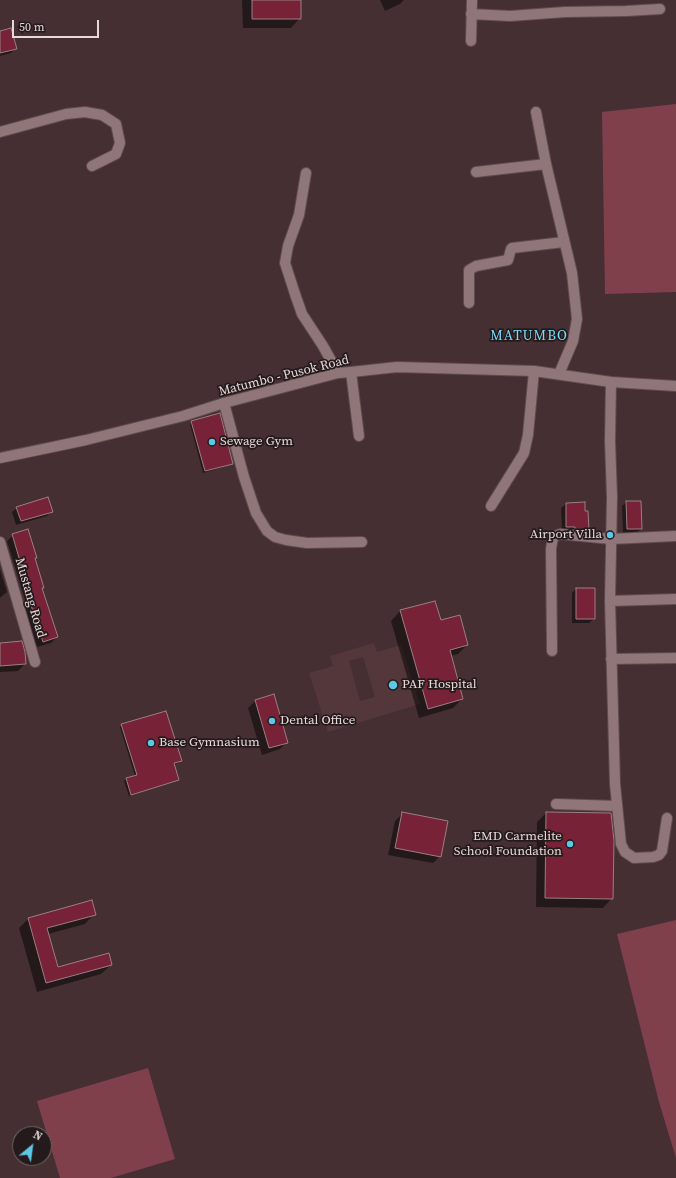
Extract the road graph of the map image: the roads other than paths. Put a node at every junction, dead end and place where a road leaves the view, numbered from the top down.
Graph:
1 (472, 0) edge
2 (660, 9) dead end
3 (471, 14) junction
4 (471, 41) dead end
5 (536, 112) dead end
6 (0, 132) edge
7 (546, 164) junction
8 (92, 166) dead end
9 (476, 172) dead end
10 (306, 173) dead end
11 (564, 242) junction
12 (469, 303) dead end
13 (534, 371) junction
14 (351, 372) junction
15 (338, 373) junction
16 (560, 374) junction
17 (611, 382) junction
18 (676, 386) edge
19 (224, 403) junction
20 (359, 436) dead end
21 (0, 458) edge
22 (491, 506) dead end
23 (676, 536) edge
24 (612, 539) junction
25 (0, 542) edge
26 (362, 542) dead end
27 (676, 599) edge
28 (610, 601) junction
29 (552, 651) dead end
30 (676, 658) edge
31 (611, 659) junction
32 (35, 662) dead end
33 (556, 804) dead end
34 (617, 806) junction
35 (667, 818) dead end

1 - 3 street
2 - 3 street
3 - 4 street
5 - 7 street
6 - 8 street
7 - 9 street
7 - 11 street
10 - 15 street
11 - 12 street
11 - 16 street
13 - 14 street, Matumbo - Pusok Road
13 - 16 street, Matumbo - Pusok Road
13 - 22 street
14 - 15 street, Matumbo - Pusok Road
14 - 20 street
15 - 19 street, Matumbo - Pusok Road
16 - 17 street, Matumbo - Pusok Road
17 - 18 street, Matumbo - Pusok Road
17 - 24 street
19 - 21 street, Matumbo - Pusok Road
19 - 26 street
23 - 24 street
24 - 28 street
24 - 29 street
25 - 32 street, Mustang Road
27 - 28 street
28 - 31 street
30 - 31 street
31 - 34 street
33 - 34 street
34 - 35 street

